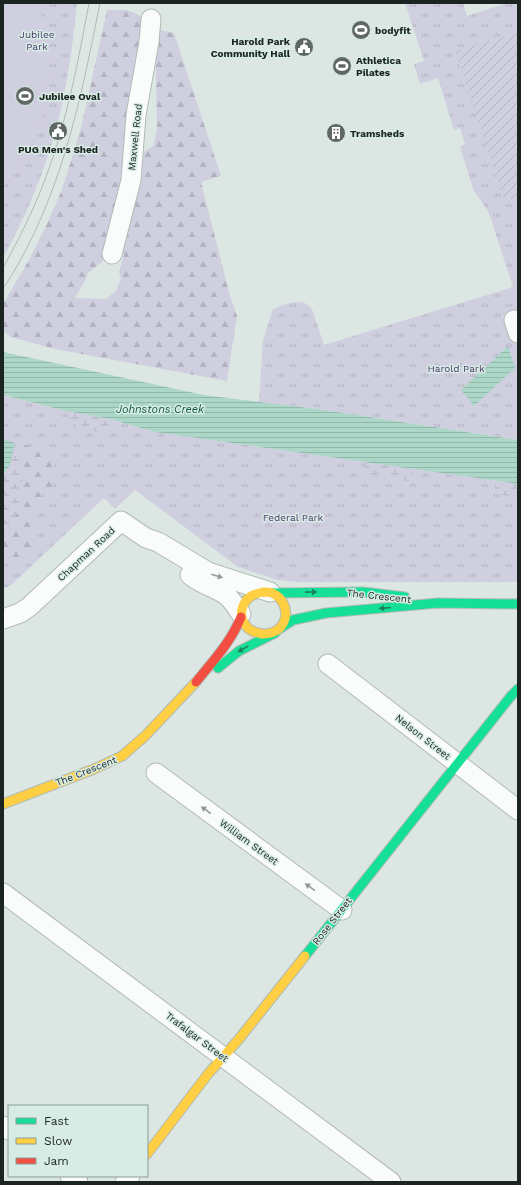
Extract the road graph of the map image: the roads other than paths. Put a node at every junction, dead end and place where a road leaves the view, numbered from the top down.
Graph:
1 (151, 19) dead end
2 (112, 254) dead end
3 (171, 550) junction
4 (271, 593) junction
5 (438, 603) junction
6 (518, 604) edge
7 (241, 615) junction
8 (3, 619) edge
9 (278, 630) junction
10 (328, 664) dead end
11 (191, 688) junction
12 (518, 689) edge
13 (456, 763) junction
14 (156, 773) dead end
15 (3, 804) edge
16 (518, 810) edge
17 (3, 893) edge
18 (342, 910) junction
19 (223, 1057) junction
20 (148, 1153) edge
21 (391, 1182) edge

1 - 2 street, Maxwell Road
3 -> 4 street, Chapman Road
3 - 7 street, Chapman Road
3 - 8 street, Chapman Road
4 -> 5 main road, The Crescent
4 - 7 main road
4 - 9 main road
5 - 6 main road, The Crescent
5 -> 9 main road, The Crescent
7 - 9 main road
7 - 11 main road, The Crescent
9 -> 11 main road, The Crescent
10 - 13 street, Nelson Street
11 - 15 main road, The Crescent
12 - 13 main road, Rose Street
13 - 16 street, Nelson Street
13 - 18 main road, Rose Street
18 -> 14 street, William Street
17 - 19 street, Trafalgar Street
18 - 19 main road, Rose Street
19 - 20 main road, Rose Street
19 - 21 street, Trafalgar Street

